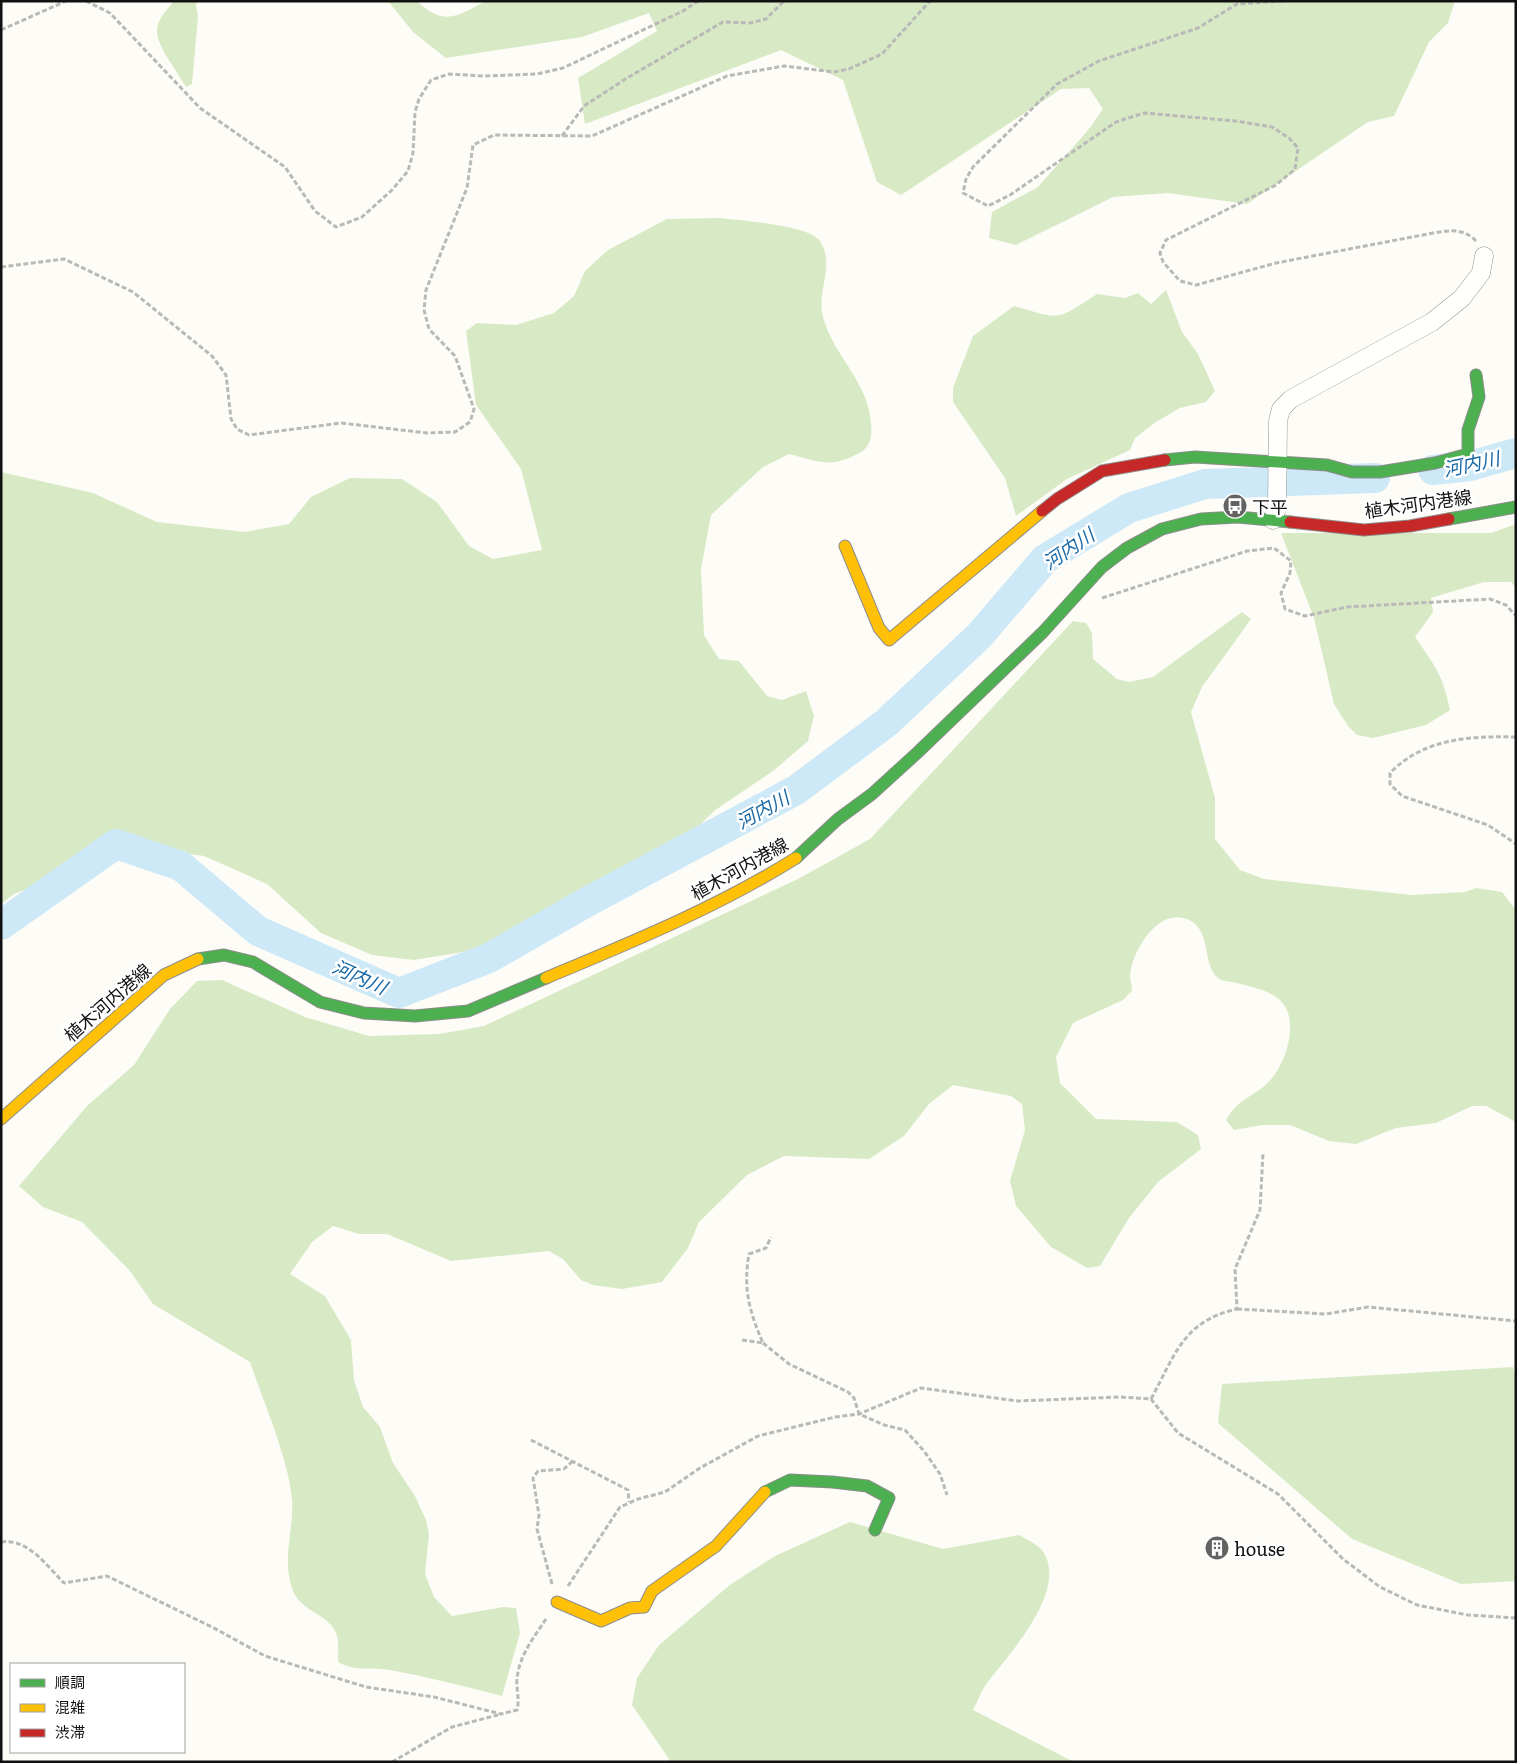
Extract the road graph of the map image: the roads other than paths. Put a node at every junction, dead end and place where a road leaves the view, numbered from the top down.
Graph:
1 (1484, 256) road end
2 (1476, 375) dead end
3 (1278, 465) junction
4 (1516, 507) edge
5 (1275, 514) junction
6 (845, 546) dead end
7 (1, 1119) edge
8 (875, 1530) dead end
9 (558, 1602) road end

1 - 3 street
2 - 3 main road
3 - 5 street
3 - 6 main road
4 - 5 main road, 植木河内港線
5 - 7 main road, 植木河内港線
8 - 9 main road

